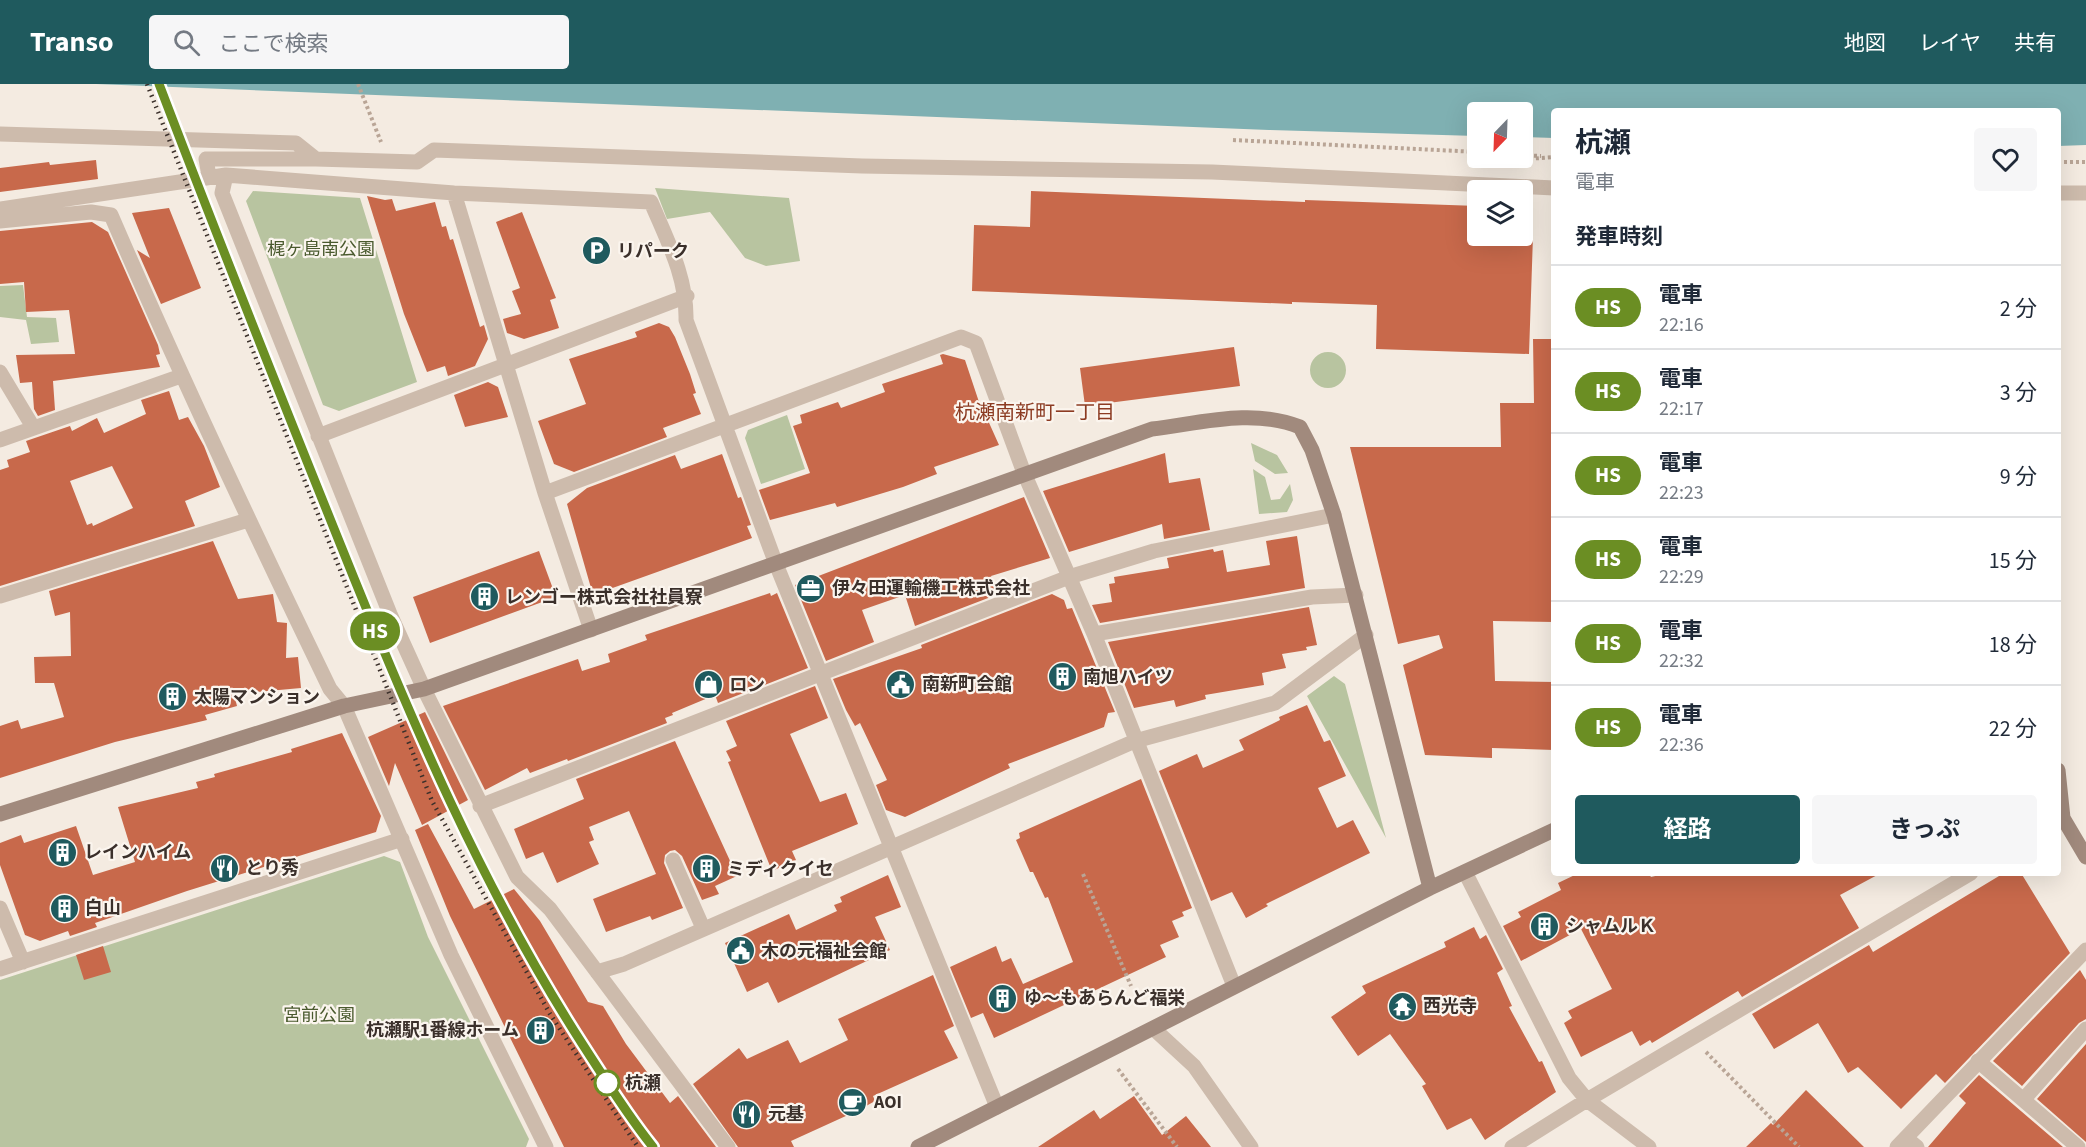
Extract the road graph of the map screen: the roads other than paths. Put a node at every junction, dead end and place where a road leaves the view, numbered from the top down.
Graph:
1 (0, 134) edge
2 (316, 159) junction
3 (209, 176) junction
4 (226, 176) junction
5 (1551, 188) edge
6 (454, 193) junction
7 (2061, 193) edge
8 (2086, 193) edge
9 (0, 208) edge
10 (0, 221) edge
11 (687, 296) junction
12 (506, 363) junction
13 (0, 372) edge
14 (181, 376) junction
15 (727, 425) junction
16 (33, 427) junction
17 (318, 436) junction
18 (0, 440) edge
19 (1024, 472) junction
20 (545, 493) junction
21 (1334, 515) junction
22 (248, 520) junction
23 (776, 564) junction
24 (1069, 577) junction
25 (1356, 595) junction
26 (0, 596) edge
27 (591, 630) junction
28 (1094, 634) junction
29 (1366, 635) junction
30 (819, 672) junction
31 (424, 689) junction
32 (344, 706) junction
33 (1135, 741) junction
34 (480, 806) junction
35 (0, 814) edge
36 (2061, 820) edge
37 (1551, 831) edge
38 (402, 838) junction
39 (890, 846) junction
40 (2086, 857) edge
41 (673, 860) dead end
42 (1466, 872) junction
43 (1966, 876) edge
44 (1430, 888) junction
45 (0, 908) edge
46 (704, 928) junction
47 (2086, 950) edge
48 (23, 962) junction
49 (0, 969) edge
50 (597, 972) junction
51 (1234, 986) junction
52 (1154, 1029) junction
53 (2086, 1029) edge
54 (1978, 1061) junction
55 (2024, 1099) junction
56 (1587, 1100) junction
57 (997, 1107) junction
58 (1907, 1144) edge
59 (546, 1147) edge
60 (728, 1147) edge
61 (918, 1147) edge
62 (1251, 1147) edge
63 (1512, 1147) edge
64 (1649, 1147) edge
65 (2078, 1147) edge

1 - 2 street
2 - 3 street
2 - 5 street
3 - 4 street
3 - 9 street
4 - 6 street
4 - 17 street
6 - 11 street
6 - 12 street
7 - 8 street
10 - 14 street
11 - 12 street
11 - 15 street
12 - 17 street
12 - 20 street
13 - 16 street
14 - 16 street
14 - 22 street
15 - 19 street
15 - 20 street
15 - 23 street
16 - 18 street
17 - 31 street
19 - 21 street
19 - 23 street
19 - 24 street
20 - 27 street
21 - 24 street
21 - 25 street
22 - 26 street
22 - 32 street
23 - 27 street
23 - 30 street
24 - 28 street
24 - 30 street
25 - 28 street
25 - 29 street
27 - 31 street
28 - 33 street
29 - 33 street
29 - 44 street
30 - 34 street
30 - 39 street
31 - 32 street
31 - 34 street
32 - 35 street
32 - 38 street
33 - 39 street
33 - 51 street
34 - 50 street
36 - 40 street
37 - 42 street
38 - 48 street
38 - 59 street
39 - 46 street
39 - 57 street
41 - 46 street
42 - 44 street
42 - 56 street
43 - 56 street
44 - 51 street
45 - 48 street
46 - 50 street
47 - 54 street
48 - 49 street
50 - 60 street
51 - 52 street
52 - 57 street
52 - 62 street
53 - 55 street
54 - 55 street
54 - 58 street
55 - 65 street
56 - 63 street
56 - 64 street
57 - 61 street

